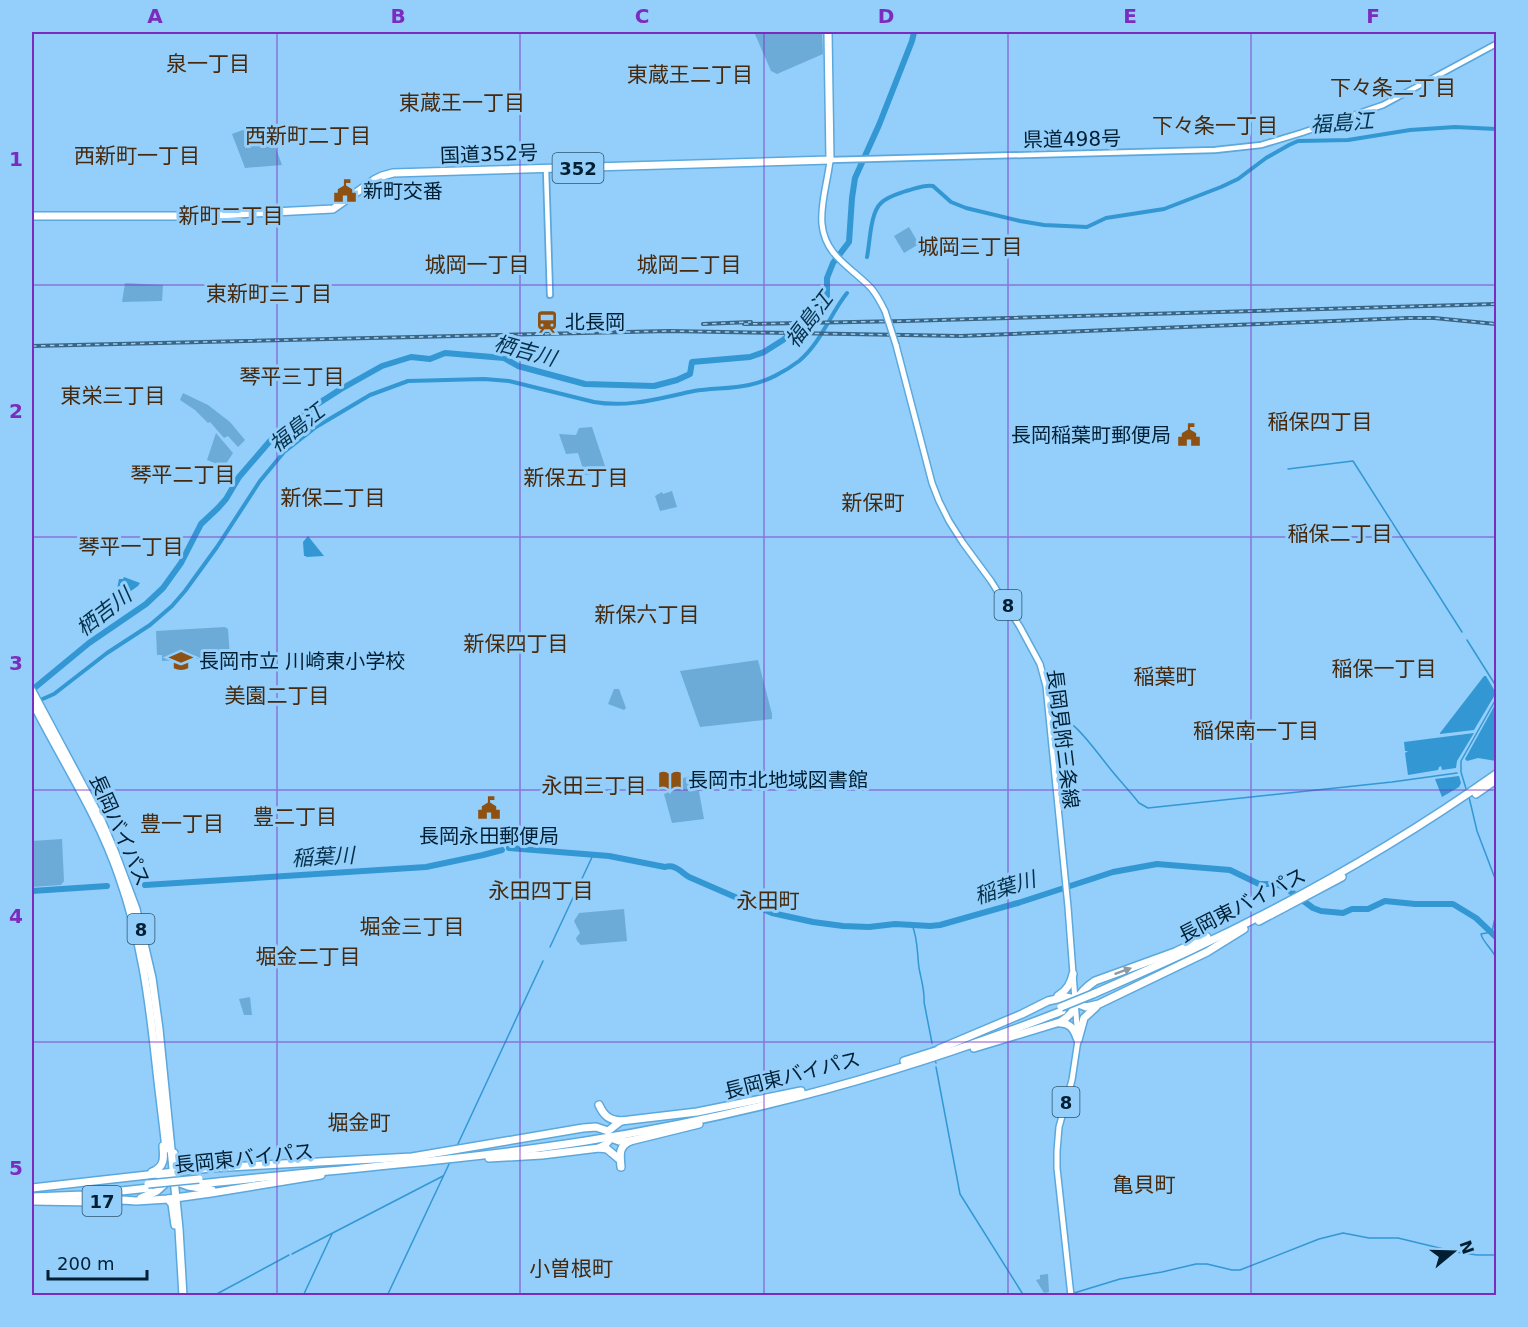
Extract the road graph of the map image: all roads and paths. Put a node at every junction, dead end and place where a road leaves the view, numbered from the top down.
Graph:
1 (828, 32) edge
2 (1497, 44) edge
3 (830, 160) junction
4 (546, 169) junction
5 (32, 216) edge
6 (550, 295) dead end
7 (32, 691) edge
8 (32, 701) edge
9 (38, 708) junction
10 (1497, 774) edge
11 (1497, 780) edge
12 (1468, 796) junction
13 (1268, 912) junction
14 (1073, 972) junction
15 (1095, 981) junction
16 (1095, 999) junction
17 (1048, 1001) junction
18 (1076, 1003) junction
19 (1055, 1024) junction
20 (1078, 1040) junction
21 (932, 1056) junction
22 (801, 1091) junction
23 (791, 1098) junction
24 (599, 1105) dead end
25 (602, 1113) dead end
26 (621, 1121) junction
27 (166, 1123) junction
28 (583, 1128) junction
29 (632, 1131) junction
30 (589, 1138) junction
31 (630, 1141) junction
32 (599, 1148) junction
33 (412, 1157) junction
34 (392, 1164) junction
35 (383, 1165) junction
36 (210, 1167) junction
37 (135, 1176) junction
38 (173, 1177) junction
39 (199, 1182) junction
40 (32, 1188) edge
41 (222, 1191) junction
42 (32, 1195) edge
43 (172, 1198) junction
44 (123, 1200) junction
45 (32, 1202) edge
46 (183, 1292) edge
47 (1071, 1296) edge

1 - 3 highway
2 - 3 main road, 県道498号
3 - 4 highway, 国道352号 / 352
3 - 14 main road, 長岡見附三条線 / 8, bridge
4 - 5 highway, 国道352号 / 352
4 - 6 main road
7 - 9 highway, 長岡バイパス / 8
8 - 9 highway, 長岡バイパス / 8
9 - 27 highway, 長岡バイパス / 8
10 - 12 highway, 長岡東バイパス
11 - 12 highway, 長岡東バイパス
12 - 13 highway, 長岡東バイパス
12 - 16 highway, 長岡東バイパス
15 -> 13 highway
13 - 16 highway, 長岡東バイパス
14 - 15 highway
14 - 17 highway
14 - 18 main road, 8
15 - 18 highway
16 - 18 highway
16 - 20 highway
16 - 21 highway, 長岡東バイパス, bridge
17 - 18 highway
17 - 21 highway
18 - 19 highway
18 - 20 main road, 8
19 - 20 highway
19 - 21 highway
20 - 47 main road, 8
21 - 22 highway, 長岡東バイパス
21 - 23 highway, 長岡東バイパス
22 - 26 highway
22 - 29 highway, 長岡東バイパス
23 - 29 highway, 長岡東バイパス
23 - 31 highway
24 - 26 highway
25 - 28 highway
26 - 28 highway
27 - 36 highway
27 - 37 highway
27 - 38 highway, 長岡バイパス / 8
28 - 33 highway
29 - 30 highway, 長岡東バイパス
30 - 33 highway, 長岡東バイパス
30 - 34 highway, 長岡東バイパス
31 - 32 highway
31 - 32 highway
32 - 34 highway
33 - 36 highway
33 - 39 highway, 長岡東バイパス
34 - 35 highway, 長岡東バイパス
35 - 39 highway, 長岡東バイパス
35 - 41 highway
36 - 38 highway
37 - 38 highway, 17
37 - 40 highway, 17
38 - 39 highway, 長岡東バイパス, bridge
38 - 41 highway
38 - 42 highway, 長岡東バイパス / 17, bridge
38 - 43 highway, 8
38 - 44 highway
41 - 43 highway
43 - 44 highway, 17
43 - 46 highway
43 - 46 highway
44 - 45 highway, 17

